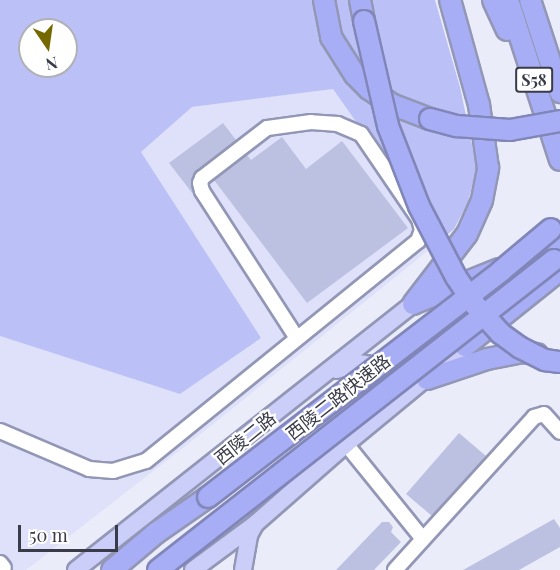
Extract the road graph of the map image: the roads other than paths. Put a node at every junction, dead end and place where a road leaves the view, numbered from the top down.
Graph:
1 (324, 0) edge
2 (360, 0) edge
3 (450, 0) edge
4 (493, 0) edge
5 (508, 0) edge
6 (530, 0) edge
7 (560, 92) edge
8 (560, 121) edge
9 (559, 156) edge
10 (560, 219) edge
11 (560, 238) edge
12 (560, 254) edge
13 (508, 265) junction
14 (560, 270) edge
15 (413, 304) junction
16 (291, 329) junction
17 (465, 346) joint
18 (560, 364) edge
19 (427, 379) junction
20 (310, 386) junction
21 (368, 426) junction
22 (0, 431) edge
23 (560, 432) edge
24 (346, 444) junction
25 (255, 524) junction
26 (156, 533) junction
27 (423, 539) junction
28 (76, 570) edge
29 (97, 570) edge
30 (112, 570) edge
31 (158, 570) edge
32 (193, 570) edge
33 (243, 570) edge
34 (395, 570) edge

1 - 8 highway, bridge
2 - 18 highway, bridge
3 - 15 highway
4 - 9 highway
5 - 9 highway, S58
6 - 7 highway, S58
10 - 13 highway, 西陵二路快速路, bridge
11 - 13 highway
12 - 31 highway, 西陵二路快速路, bridge
13 - 15 highway
13 - 26 highway, 西陵二路快速路, bridge
14 - 17 highway
15 - 20 main road, 西陵二路
16 - 16 lane
16 - 22 lane
17 - 19 main road
18 - 19 highway
19 - 21 main road
20 - 21 main road
20 - 28 main road, 西陵二路
21 - 24 main road
23 - 27 lane
24 - 25 main road
24 - 27 lane
25 - 32 main road
25 - 33 main road
26 - 29 highway
26 - 30 highway, 西陵二路快速路
27 - 34 lane

